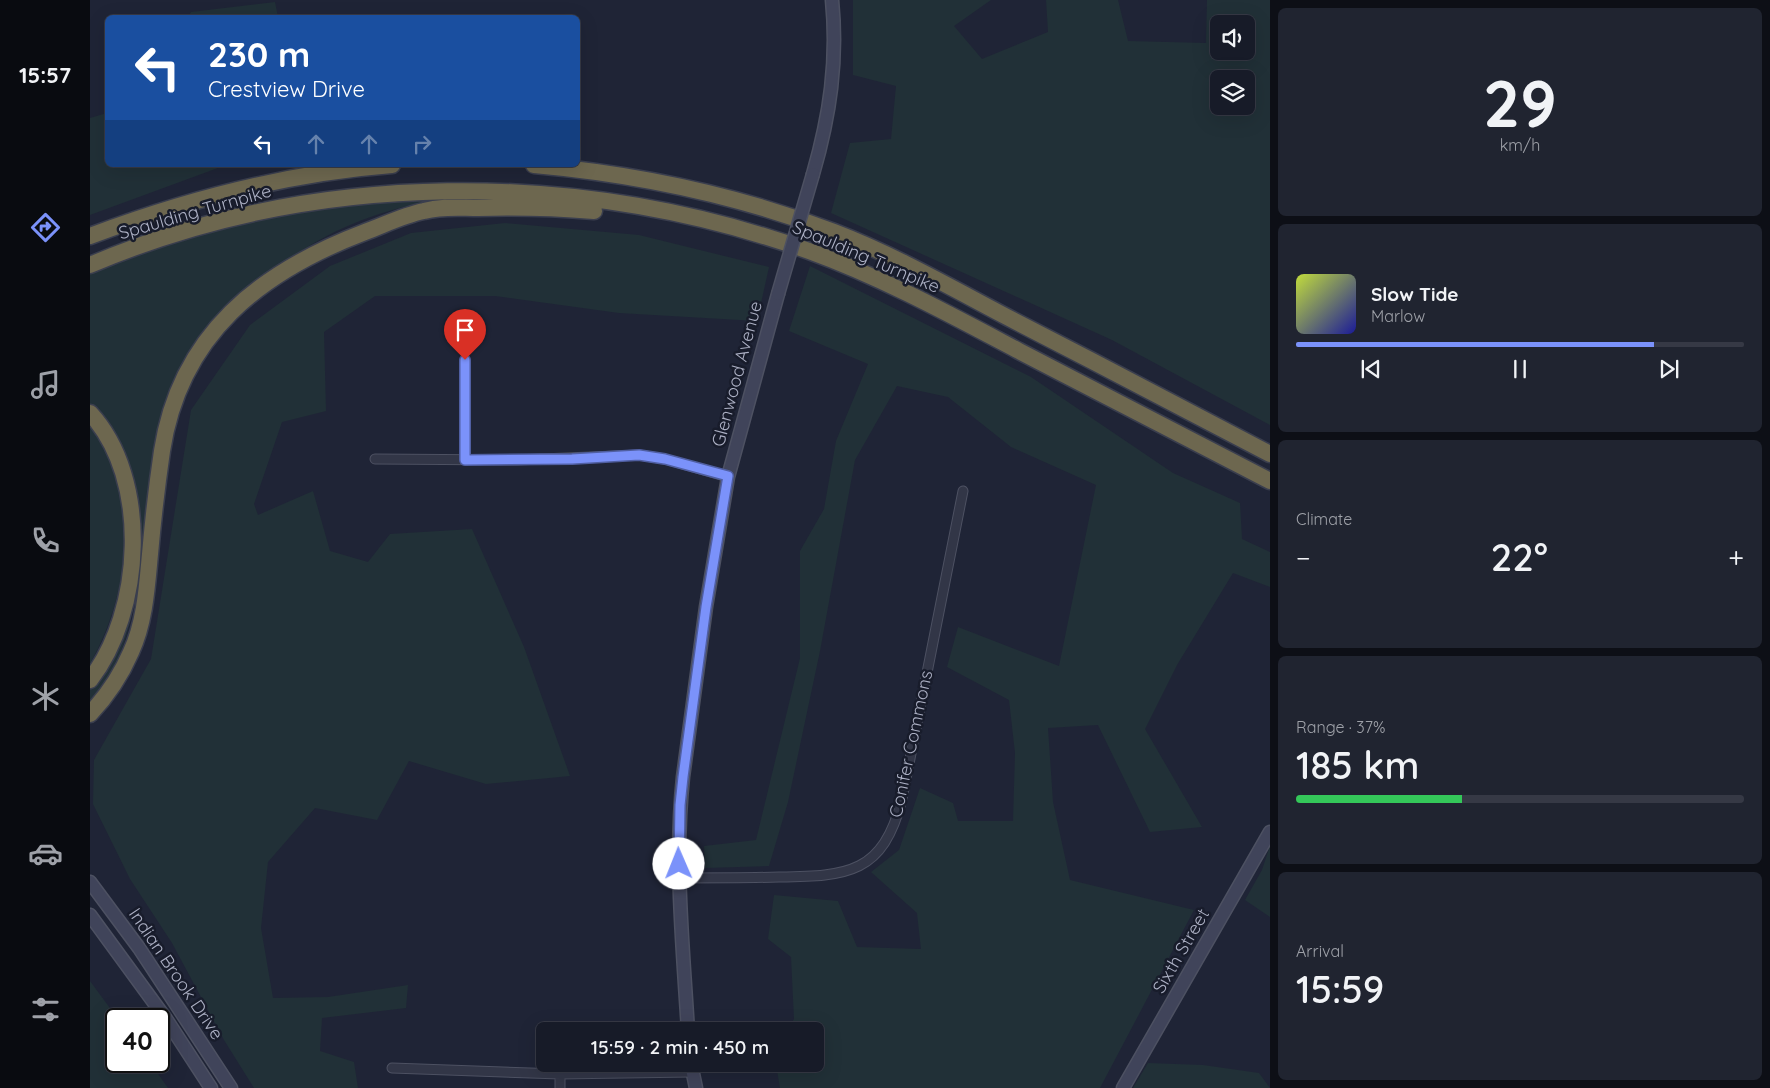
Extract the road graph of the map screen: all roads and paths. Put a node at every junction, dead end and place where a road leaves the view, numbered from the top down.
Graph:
1 (832, 0) edge
2 (374, 167) edge
3 (552, 167) edge
4 (636, 206) junction
5 (90, 236) edge
6 (90, 265) edge
7 (465, 360) dead end
8 (90, 414) edge
9 (1270, 454) edge
10 (375, 459) dead end
11 (465, 460) junction
12 (728, 476) junction
13 (1270, 481) edge
14 (963, 491) dead end
15 (90, 680) edge
16 (90, 714) edge
17 (1270, 832) edge
18 (679, 878) junction
19 (90, 882) edge
20 (90, 915) edge
21 (687, 1022) edge
22 (392, 1068) dead end
23 (604, 1072) edge
24 (693, 1072) edge
25 (560, 1074) junction
26 (211, 1088) edge
27 (231, 1088) edge
28 (560, 1088) edge
29 (696, 1088) edge
30 (1123, 1088) edge

1 - 12 street, Glenwood Avenue, bridge
2 - 5 highway, Spaulding Turnpike
3 - 9 highway, Spaulding Turnpike
4 - 6 highway, Spaulding Turnpike
4 - 13 highway, Spaulding Turnpike
4 - 16 highway
7 - 11 street
8 - 15 highway
10 - 11 street
11 - 12 street
12 - 18 street, Glenwood Avenue
14 - 18 street, Conifer Commons
17 - 30 street, Sixth Street
18 - 21 street, Glenwood Avenue
19 - 27 street, Indian Brook Drive
20 - 26 street, Indian Brook Drive
22 - 25 street
23 - 25 street
24 - 29 street
25 - 28 street

